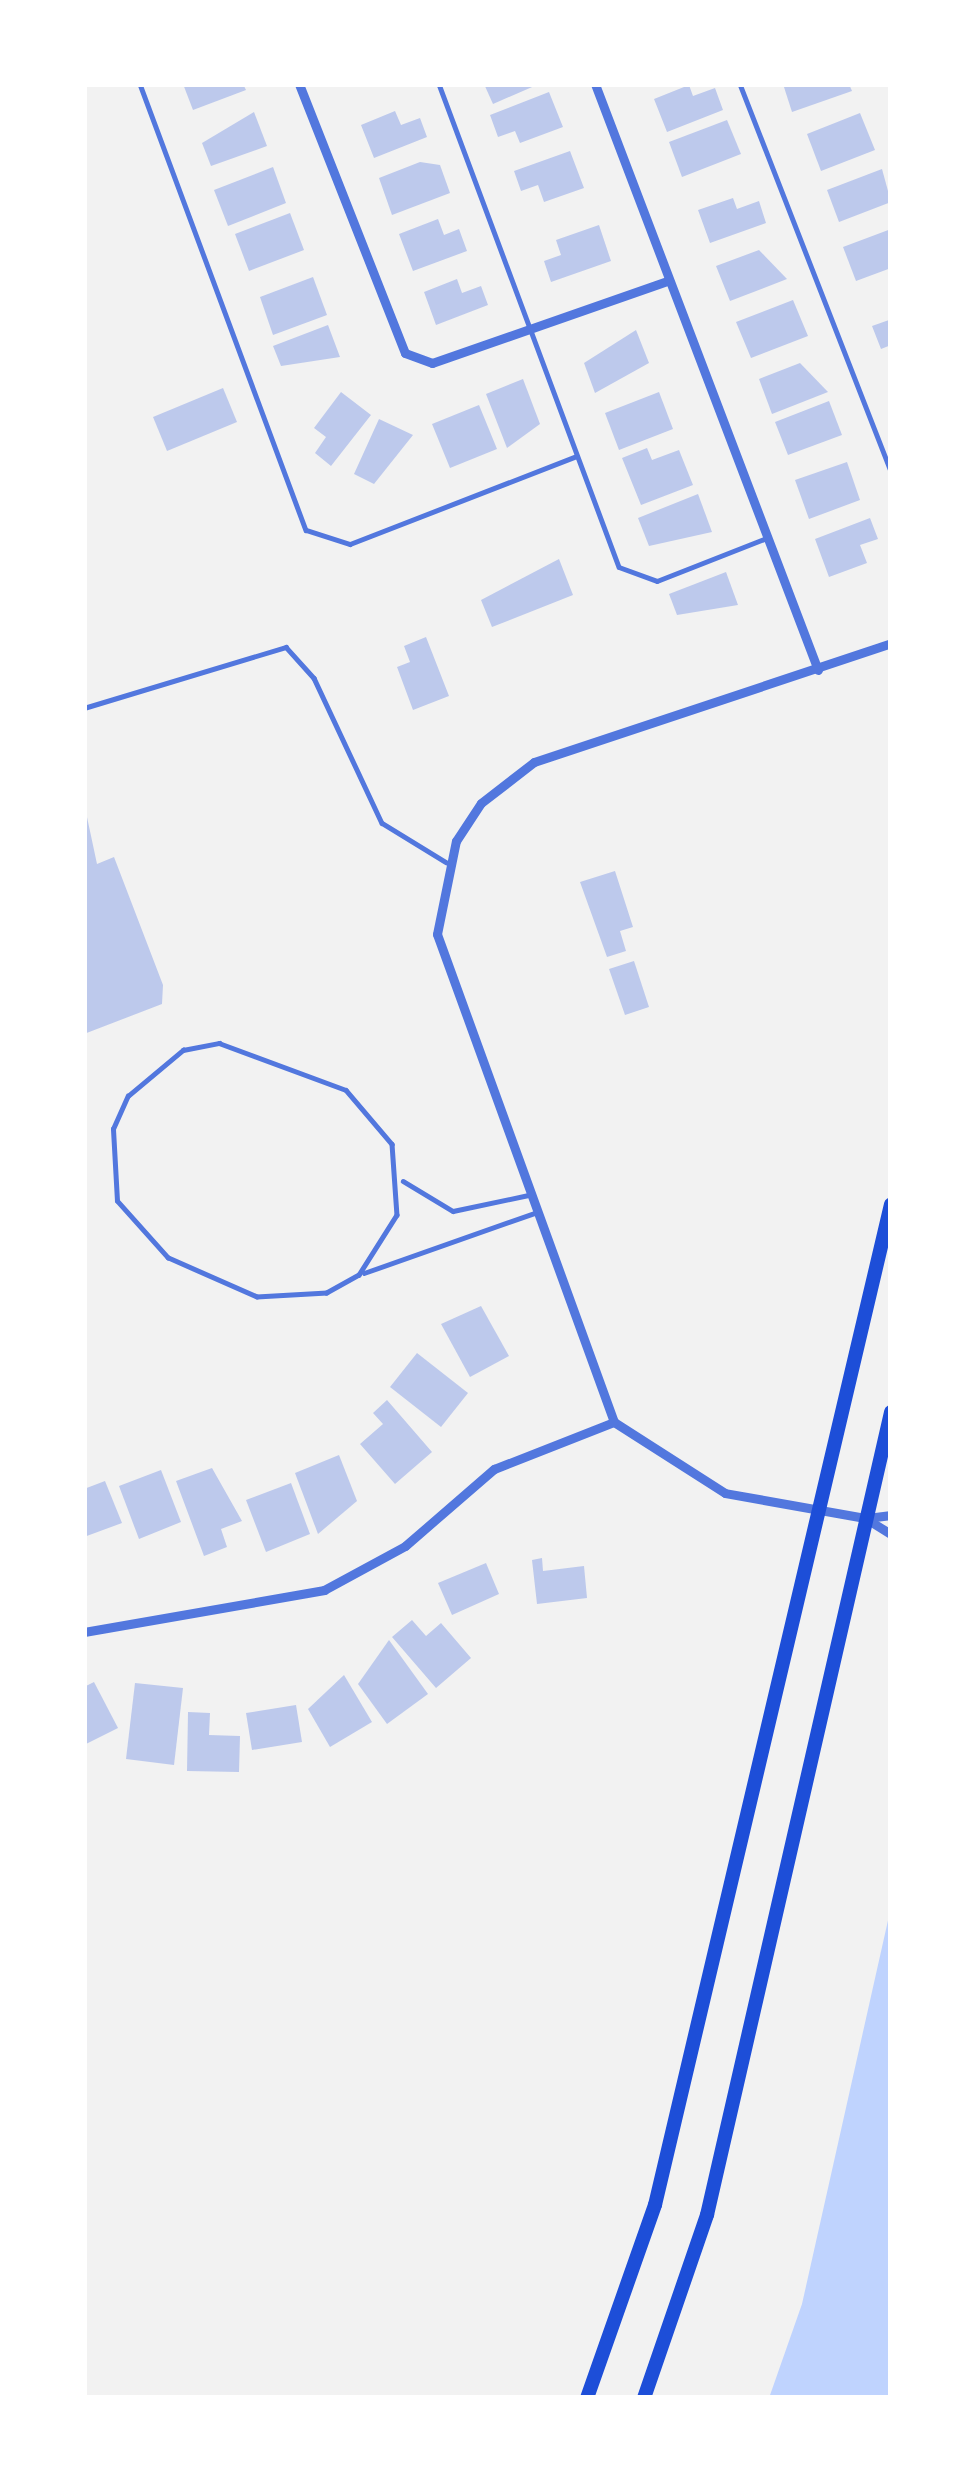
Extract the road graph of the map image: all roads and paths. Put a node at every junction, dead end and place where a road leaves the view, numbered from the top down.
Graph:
1 (140, 84) edge
2 (299, 84) edge
3 (439, 84) edge
4 (595, 84) edge
5 (740, 84) edge
6 (668, 281) junction
7 (529, 329) junction
8 (577, 456) junction
9 (891, 472) edge
10 (767, 538) junction
11 (891, 643) edge
12 (818, 670) junction
13 (84, 708) edge
14 (446, 862) junction
15 (400, 1179) junction
16 (529, 1195) junction
17 (891, 1204) edge
18 (536, 1213) junction
19 (359, 1275) junction
20 (891, 1412) edge
21 (614, 1422) junction
22 (813, 1509) junction
23 (891, 1515) edge
24 (865, 1518) junction
25 (891, 1534) edge
26 (84, 1632) edge
27 (587, 2398) edge
28 (644, 2398) edge

1 - 8 lane
2 - 7 street
3 - 7 lane
4 - 6 street
5 - 9 lane
6 - 7 street
6 - 10 street
7 - 8 lane
8 - 10 lane
10 - 12 street
11 - 12 street
12 - 14 street
13 - 14 lane
14 - 16 street
15 - 16 lane
15 - 19 lane
15 - 19 lane
16 - 18 street
17 - 22 main road
18 - 19 lane
18 - 21 street
20 - 24 main road
21 - 22 street
21 - 26 street
22 - 24 street
22 - 27 main road
23 - 24 street
24 - 25 street
24 - 28 main road

